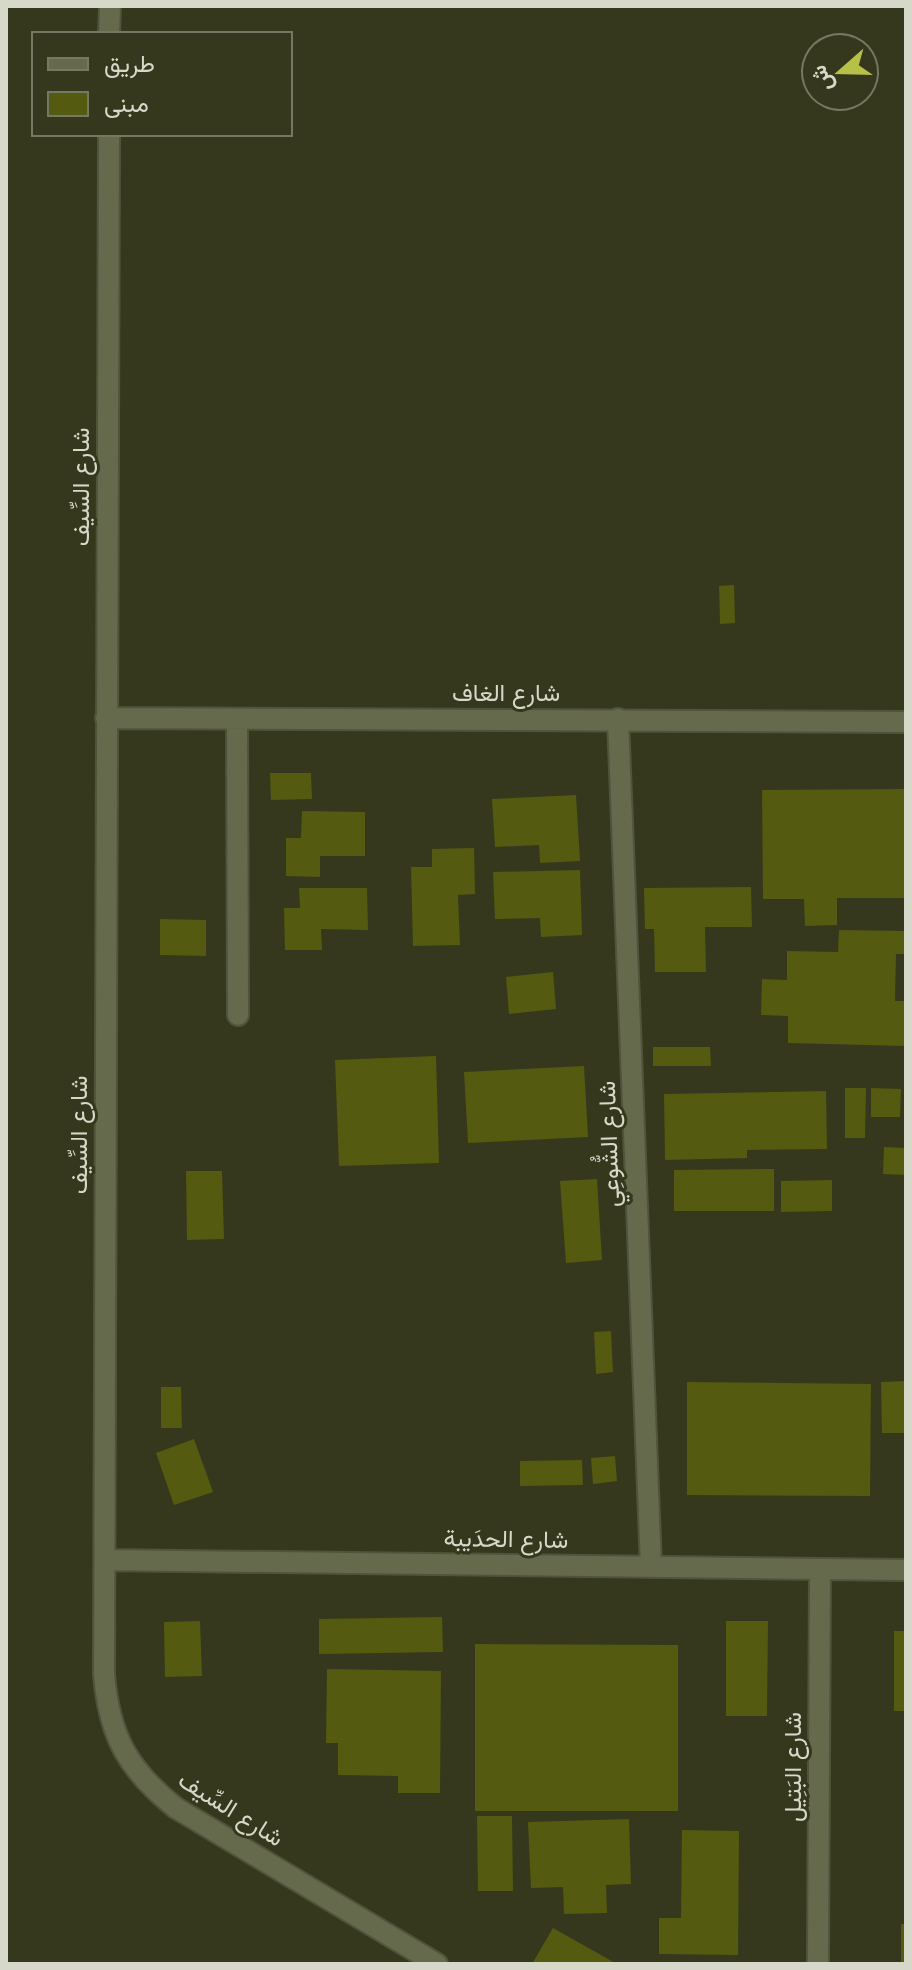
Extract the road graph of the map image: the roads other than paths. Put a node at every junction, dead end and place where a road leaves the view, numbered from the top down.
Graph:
1 (110, 6) edge
2 (109, 32) edge
3 (109, 136) edge
4 (106, 718) junction
5 (237, 719) junction
6 (618, 719) junction
7 (906, 722) edge
8 (238, 1015) dead end
9 (105, 1560) junction
10 (651, 1567) junction
11 (820, 1570) junction
12 (906, 1570) edge
13 (437, 1964) edge
14 (818, 1964) edge

1 - 2 street
3 - 4 street, شارع السِّيف
4 - 5 street, شارع الغاف
4 - 9 street, شارع السِّيف
5 - 6 street, شارع الغاف
5 - 8 street
6 - 7 street, شارع الغاف
6 - 10 street, شارع الشُّوعِي
9 - 10 street, شارع الحدَيبة
9 - 13 street, شارع السِّيف
10 - 11 street, شارع الحدَيبة
11 - 12 street, شارع الحدَيبة
11 - 14 street, شارع البَتِيل

